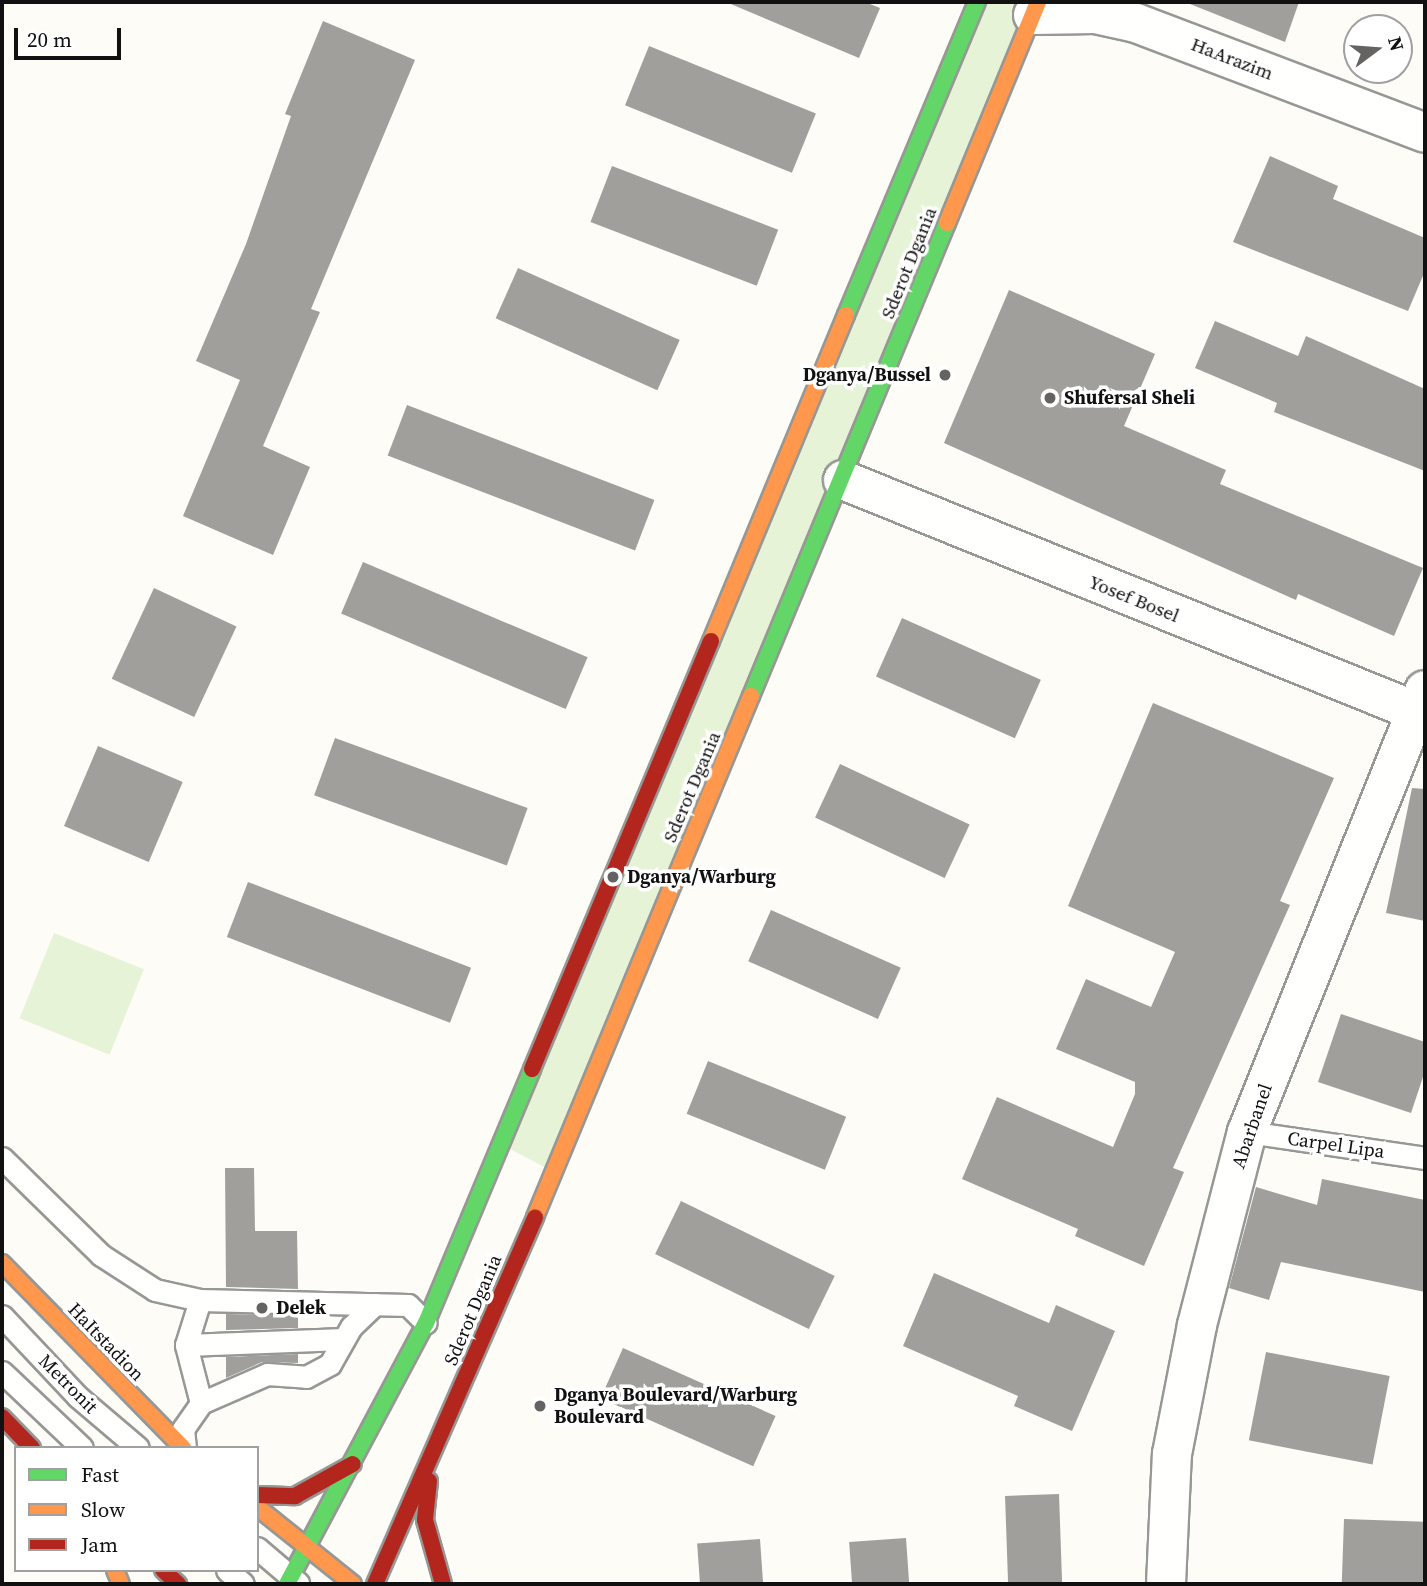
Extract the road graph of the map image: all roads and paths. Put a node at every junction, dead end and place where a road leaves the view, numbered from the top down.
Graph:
1 (977, 2) edge
2 (1035, 8) edge
3 (1425, 133) edge
4 (843, 480) junction
5 (1422, 707) edge
6 (1247, 1132) junction
7 (2, 1158) edge
8 (1425, 1158) edge
9 (2, 1263) edge
10 (200, 1300) junction
11 (374, 1304) junction
12 (2, 1316) edge
13 (426, 1323) junction
14 (344, 1339) junction
15 (186, 1345) junction
16 (2, 1372) edge
17 (201, 1403) junction
18 (2, 1417) edge
19 (30, 1446) edge
20 (80, 1446) edge
21 (136, 1446) edge
22 (182, 1446) edge
23 (184, 1446) edge
24 (432, 1457) junction
25 (358, 1460) junction
26 (259, 1495) edge
27 (259, 1509) edge
28 (307, 1546) junction
29 (259, 1550) edge
30 (165, 1572) edge
31 (229, 1572) edge
32 (293, 1582) edge
33 (178, 1584) edge
34 (243, 1584) edge
35 (353, 1584) edge
36 (375, 1584) edge
37 (443, 1584) edge
38 (1166, 1584) edge

1 - 13 street, Sderot Dgania
2 - 3 street, HaArazim
2 - 4 street, Sderot Dgania
4 - 5 street, Yosef Bosel
4 - 24 street, Sderot Dgania
5 - 6 street, Abarbanel
6 - 8 lane, Carpel Lipa
6 - 38 street, Abarbanel
7 - 10 lane
9 - 22 street, HaItstadion
10 - 11 lane
10 - 15 lane
11 - 13 lane
11 - 14 lane
12 - 21 lane, Metronit
13 - 25 street, Sderot Dgania
14 - 15 lane
14 - 17 lane
15 - 17 lane
16 - 20 lane, Metronit
17 - 23 lane
18 - 19 street
24 - 36 street, Sderot Dgania
24 - 37 street
25 - 26 street
25 - 28 street, Sderot Dgania
27 - 28 street
28 - 32 street, Sderot Dgania
28 - 35 street
29 - 32 lane
30 - 33 street
31 - 34 lane

